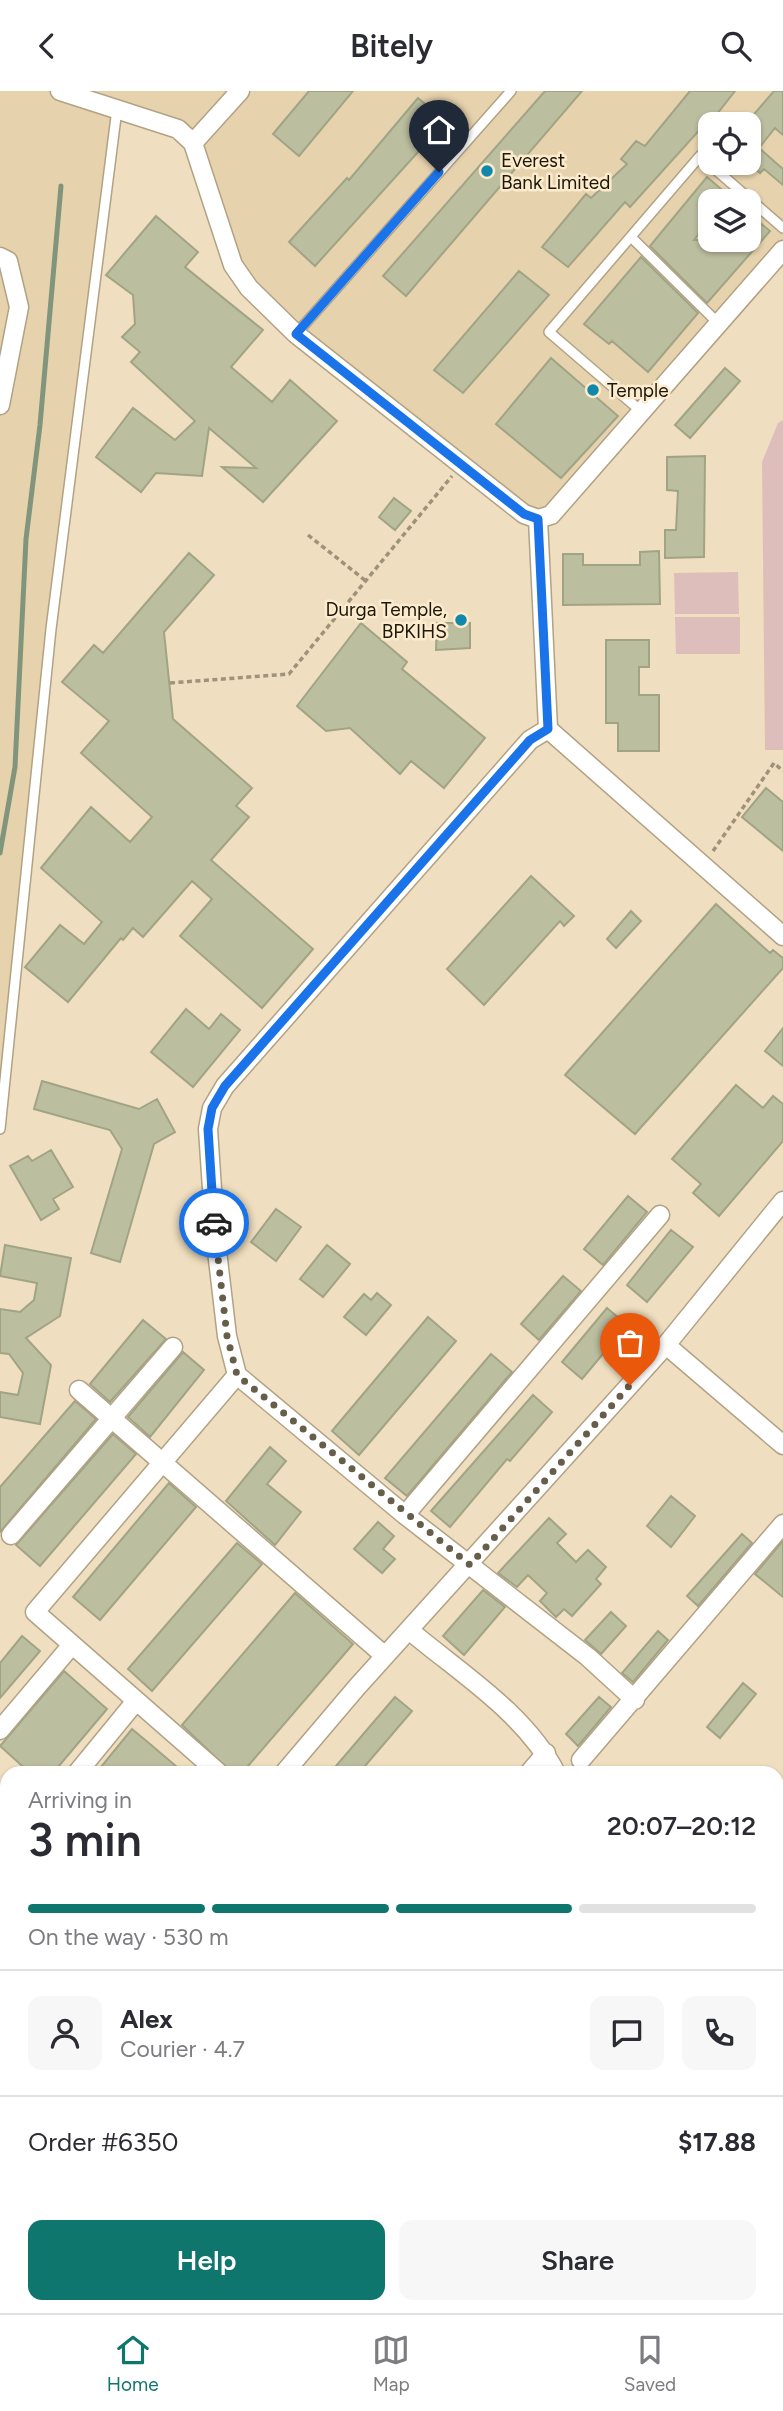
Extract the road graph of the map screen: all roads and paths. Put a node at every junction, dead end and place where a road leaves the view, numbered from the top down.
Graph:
1 (60, 91) edge
2 (240, 91) edge
3 (511, 91) edge
4 (117, 110) junction
5 (193, 143) junction
6 (783, 227) edge
7 (631, 237) junction
8 (783, 250) edge
9 (0, 257) edge
10 (719, 324) junction
11 (296, 334) junction
12 (0, 405) edge
13 (642, 412) junction
14 (462, 464) junction
15 (538, 519) junction
16 (308, 535) dead end
17 (366, 581) junction
18 (170, 684) dead end
19 (548, 729) junction
20 (783, 771) edge
21 (702, 868) junction
22 (783, 936) edge
23 (0, 1129) edge
24 (783, 1201) edge
25 (660, 1216) dead end
26 (666, 1345) junction
27 (173, 1347) dead end
28 (237, 1375) junction
29 (79, 1390) dead end
30 (113, 1418) junction
31 (783, 1445) edge
32 (165, 1462) junction
33 (405, 1515) junction
34 (783, 1524) edge
35 (11, 1535) dead end
36 (470, 1565) junction
37 (409, 1630) junction
38 (71, 1646) junction
39 (385, 1655) junction
40 (635, 1700) junction
41 (136, 1701) junction
42 (0, 1730) edge
43 (546, 1753) junction
44 (581, 1760) dead end
45 (83, 1766) edge
46 (205, 1766) edge
47 (290, 1766) edge
48 (535, 1766) edge
49 (552, 1766) edge

1 - 4 street
2 - 5 street
3 - 11 lane
4 - 5 street
4 - 23 lane
5 - 11 street
6 - 7 lane
7 - 10 lane
7 - 13 lane
8 - 10 street
9 - 12 street
10 - 13 street
11 - 14 street
13 - 15 street
14 - 15 street
14 - 17 path
15 - 19 street
16 - 17 path
17 - 18 path
19 - 21 street
19 - 28 street
20 - 21 path
21 - 22 street
24 - 26 street
25 - 33 street
26 - 31 street
26 - 36 street
27 - 30 street
28 - 32 street
28 - 33 street
29 - 30 street
30 - 32 street
30 - 35 street
32 - 38 street
32 - 39 street
33 - 36 street
34 - 40 street
36 - 37 street
36 - 40 street
37 - 39 street
37 - 43 street
38 - 41 street
38 - 42 street
39 - 47 street
40 - 44 street
41 - 45 street
41 - 46 street
43 - 48 street
43 - 49 street

